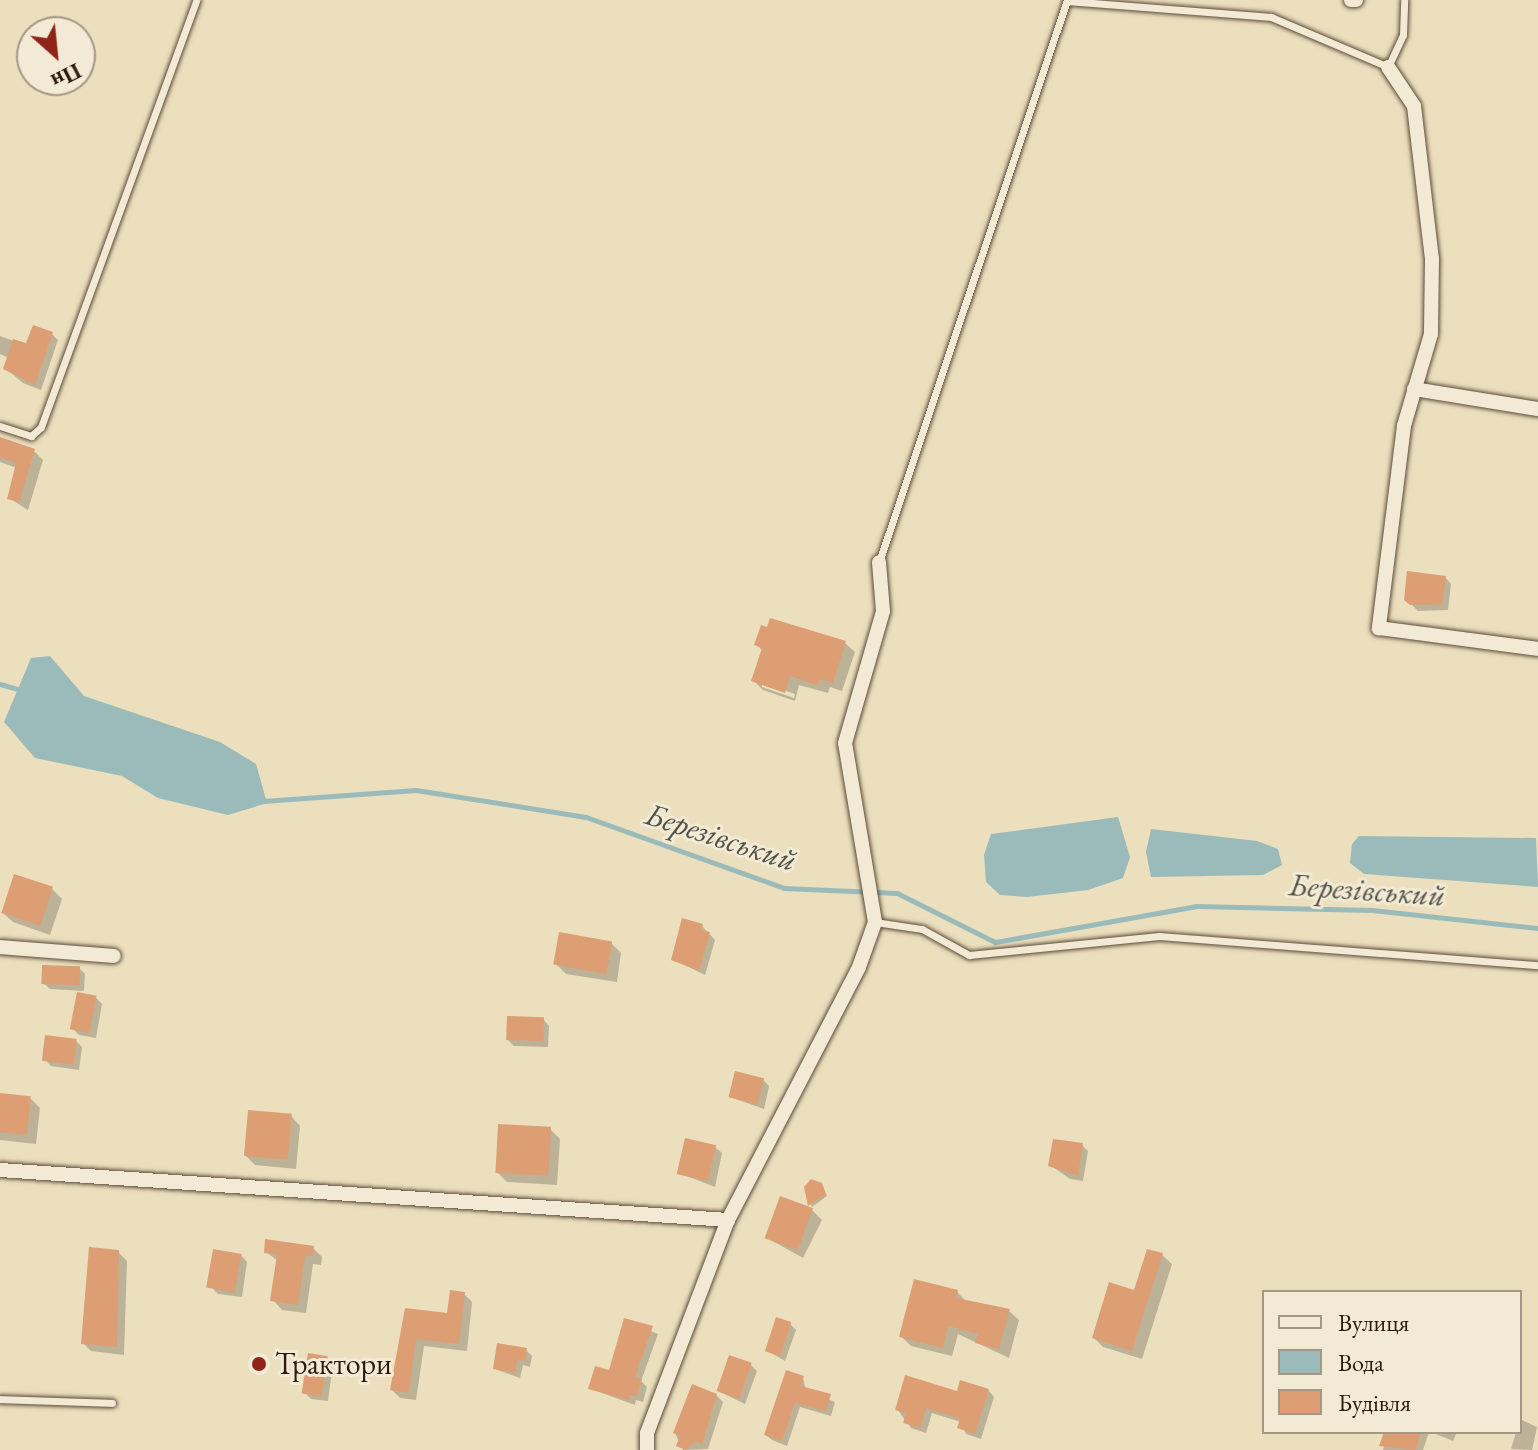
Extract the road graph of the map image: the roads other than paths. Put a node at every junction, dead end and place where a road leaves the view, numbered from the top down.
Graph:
1 (196, 0) edge
2 (1067, 0) edge
3 (1404, 0) edge
4 (1388, 67) junction
5 (1414, 389) junction
6 (1538, 409) edge
7 (0, 426) edge
8 (879, 562) joint
9 (1538, 649) edge
10 (875, 922) junction
11 (0, 947) edge
12 (114, 956) dead end
13 (1538, 965) edge
14 (0, 1170) edge
15 (728, 1220) junction
16 (0, 1399) edge
17 (112, 1403) dead end
18 (647, 1450) edge

1 - 7 lane
2 - 4 lane
2 - 8 lane
3 - 4 lane
4 - 5 street
5 - 6 street
5 - 9 street
8 - 10 street
10 - 13 lane
10 - 15 street
11 - 12 street
14 - 15 street
15 - 18 street
16 - 17 lane

